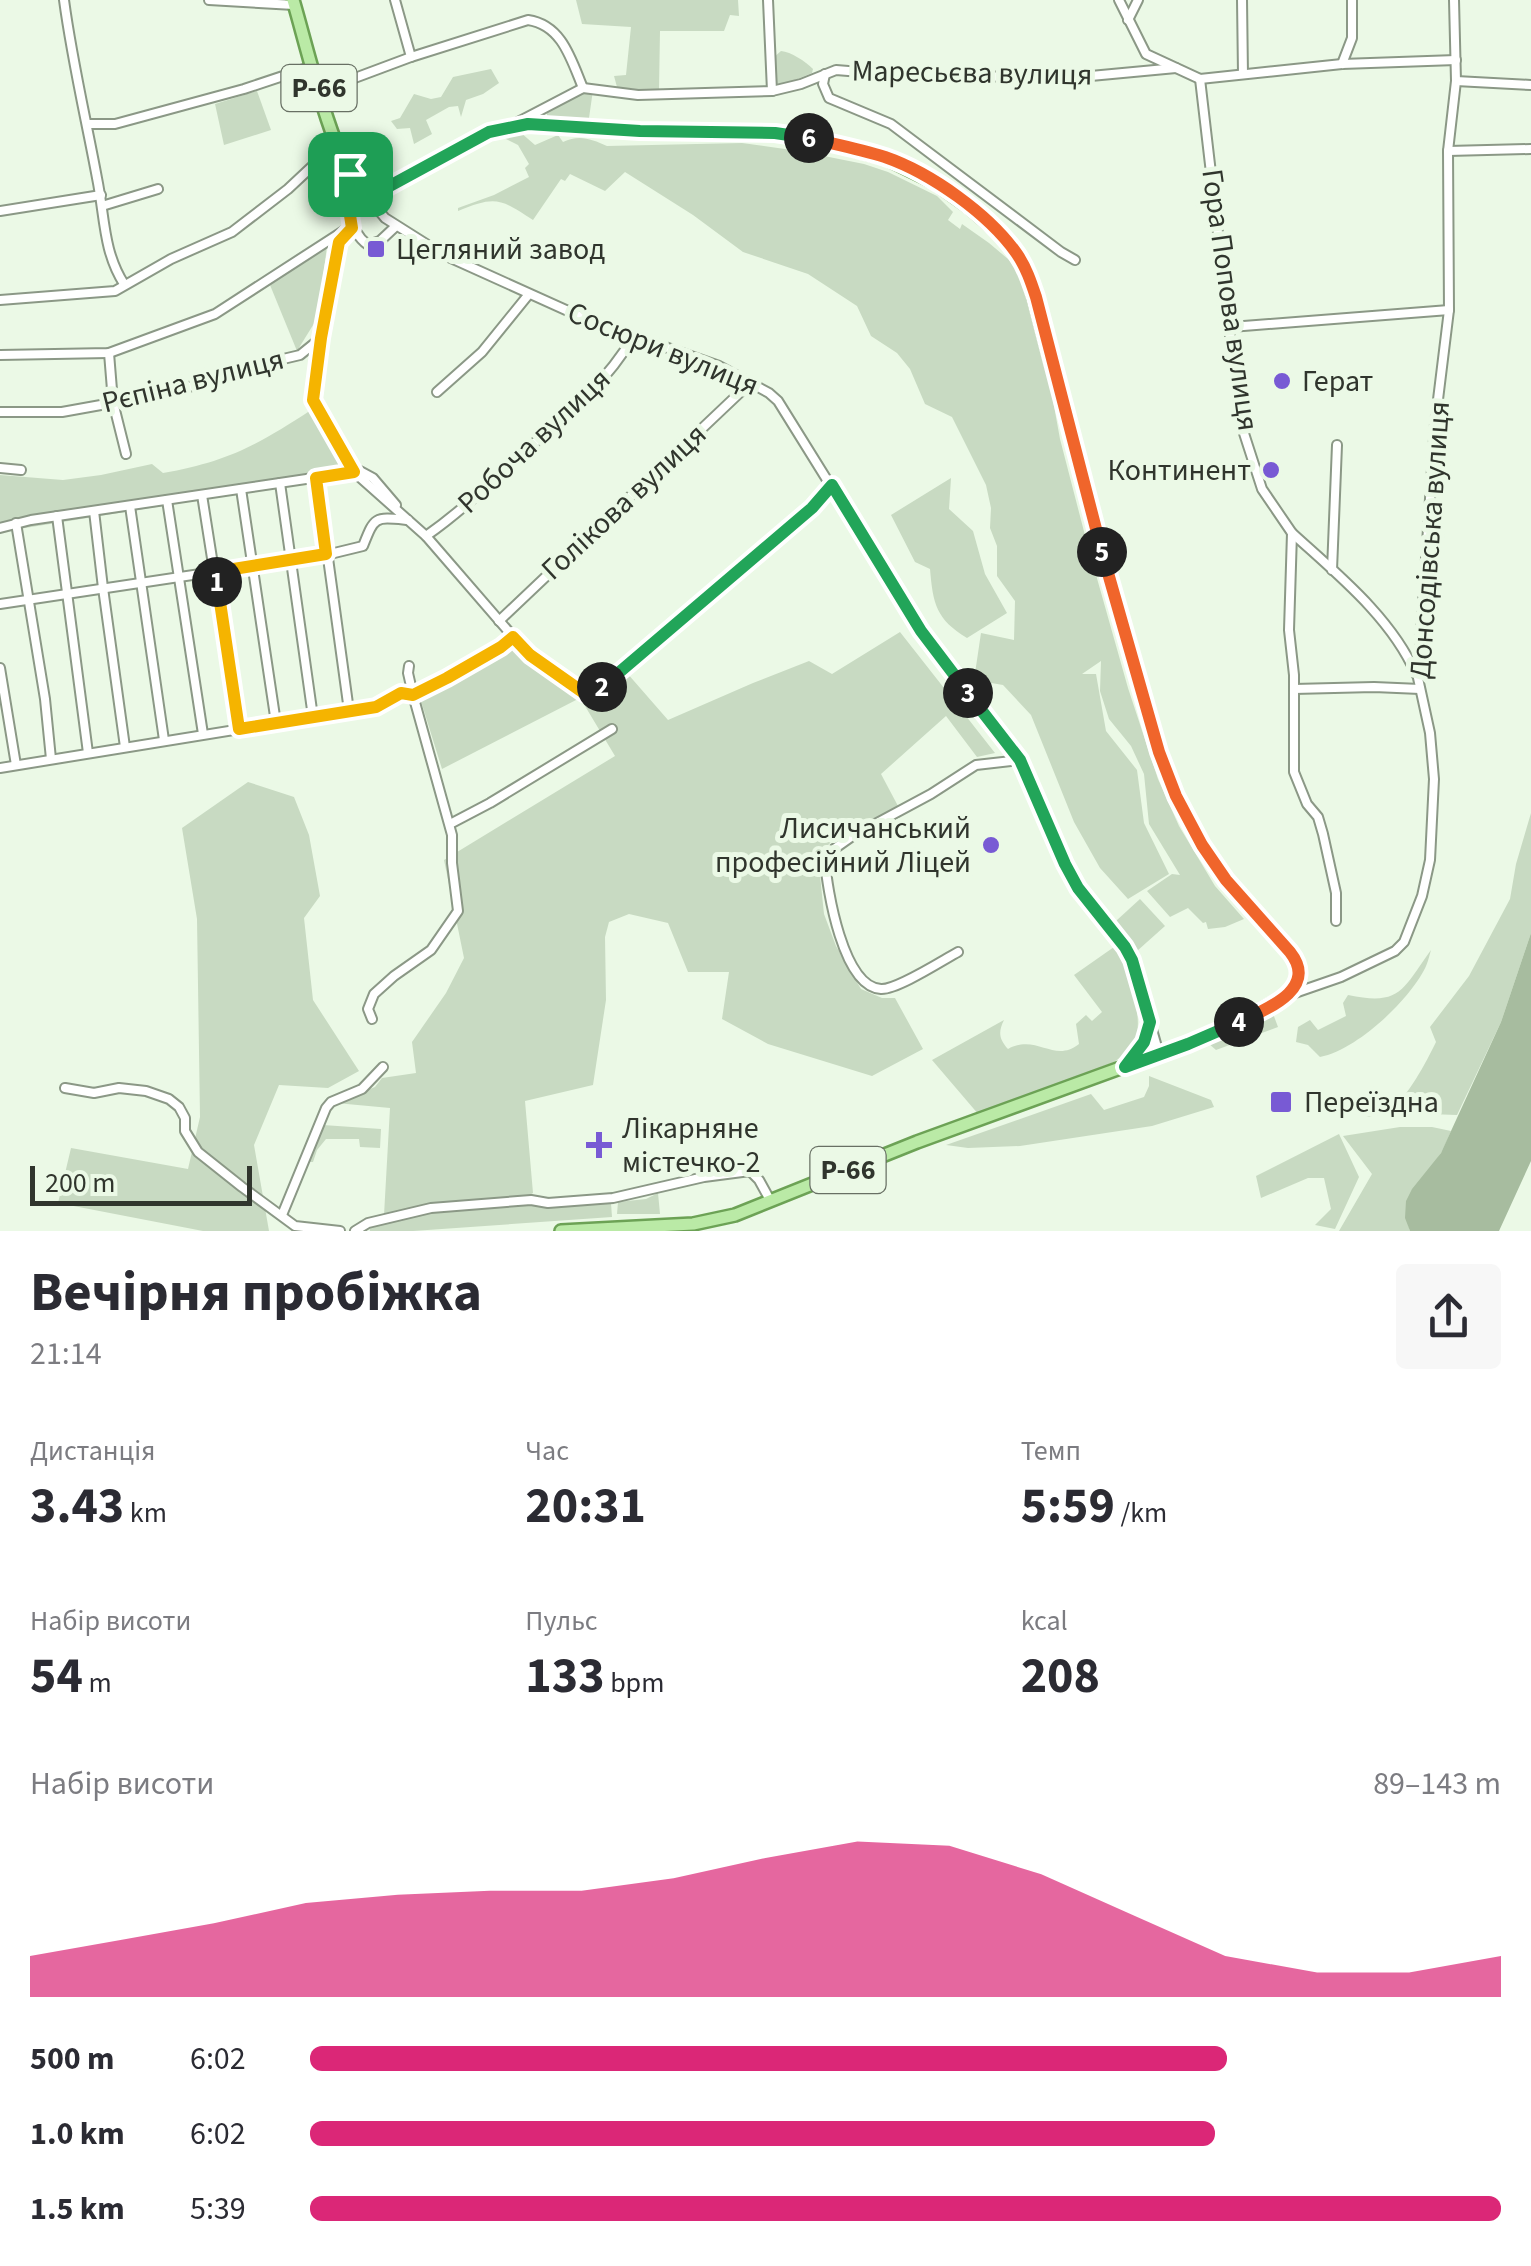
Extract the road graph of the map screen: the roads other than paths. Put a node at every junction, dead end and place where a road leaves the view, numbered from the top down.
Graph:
1 (64, 0) edge
2 (208, 0) edge
3 (396, 0) edge
4 (768, 0) edge
5 (1119, 0) edge
6 (1138, 0) edge
7 (1242, 0) edge
8 (1352, 0) edge
9 (1454, 0) edge
10 (294, 2) edge
11 (1128, 20) junction
12 (411, 57) junction
13 (1456, 60) junction
14 (1342, 64) junction
15 (313, 66) junction
16 (1176, 68) junction
17 (825, 74) junction
18 (1243, 74) junction
19 (1200, 79) junction
20 (1456, 81) junction
21 (1531, 85) edge
22 (583, 88) junction
23 (320, 91) junction
24 (772, 91) junction
25 (87, 124) junction
26 (510, 126) junction
27 (336, 145) junction
28 (1448, 150) junction
29 (1531, 150) edge
30 (350, 174) junction
31 (158, 190) dead end
32 (101, 195) junction
33 (102, 206) junction
34 (0, 211) edge
35 (396, 226) junction
36 (352, 227) junction
37 (1075, 260) dead end
38 (124, 284) junction
39 (529, 294) junction
40 (0, 300) edge
41 (1449, 310) junction
42 (1231, 326) junction
43 (634, 337) junction
44 (321, 338) junction
45 (109, 352) junction
46 (0, 356) edge
47 (750, 383) junction
48 (436, 392) dead end
49 (113, 402) junction
50 (0, 412) edge
51 (1337, 445) dead end
52 (126, 454) dead end
53 (0, 468) edge
54 (21, 470) dead end
55 (354, 472) junction
56 (316, 478) junction
57 (280, 483) junction
58 (832, 485) junction
59 (242, 489) junction
60 (202, 495) junction
61 (166, 500) junction
62 (130, 506) junction
63 (94, 511) junction
64 (57, 516) junction
65 (408, 520) junction
66 (16, 524) junction
67 (0, 528) edge
68 (1292, 533) junction
69 (426, 536) junction
70 (326, 554) junction
71 (292, 560) junction
72 (253, 566) junction
73 (1332, 570) junction
74 (215, 572) junction
75 (178, 578) junction
76 (141, 583) junction
77 (102, 588) junction
78 (66, 596) junction
79 (28, 601) junction
80 (0, 604) edge
81 (499, 621) junction
82 (513, 637) junction
83 (409, 666) dead end
84 (0, 668) edge
85 (1418, 678) junction
86 (1294, 689) junction
87 (1420, 689) junction
88 (413, 695) junction
89 (349, 711) junction
90 (313, 718) junction
91 (276, 723) junction
92 (239, 729) junction
93 (612, 729) dead end
94 (203, 734) junction
95 (164, 740) junction
96 (126, 746) junction
97 (88, 753) junction
98 (52, 759) junction
99 (1020, 760) junction
100 (16, 765) junction
101 (0, 768) edge
102 (450, 824) junction
103 (1336, 921) dead end
104 (958, 952) dead end
105 (1285, 996) junction
106 (372, 1019) dead end
107 (1150, 1022) junction
108 (1159, 1054) junction
109 (383, 1066) dead end
110 (1125, 1067) junction
111 (65, 1088) dead end
112 (770, 1200) junction
113 (282, 1215) junction
114 (340, 1231) edge
115 (355, 1231) edge
116 (562, 1231) edge

1 - 25 street
2 - 10 street
3 - 12 street
4 - 24 street
5 - 11 street
6 - 11 street
7 - 18 street
8 - 14 street
9 - 13 street, Донсодівська вулиця
10 - 15 main road, Сосюри вулиця / Р-66
11 - 16 street
12 - 22 street
12 - 23 street
13 - 14 street
13 - 20 street, Донсодівська вулиця
14 - 18 street
15 - 23 main road, Сосюри вулиця / Р-66
15 - 25 street
16 - 17 street, Маресьєва вулиця
16 - 19 street
17 - 24 street, Маресьєва вулиця
17 - 37 street
18 - 19 street
19 - 42 street, Гора Попова вулиця
20 - 21 street
20 - 28 street, Донсодівська вулиця
22 - 24 street, Маресьєва вулиця
22 - 26 street
23 - 27 main road, Сосюри вулиця / Р-66
25 - 32 street
26 - 30 main road
26 - 105 main road
27 - 30 main road, Сосюри вулиця / Р-66
27 - 38 street
28 - 29 street
28 - 41 street, Донсодівська вулиця
30 - 35 street, Сосюри вулиця
30 - 36 street
31 - 33 street
32 - 33 street
32 - 34 street
33 - 38 street
35 - 36 street
35 - 39 street, Сосюри вулиця
36 - 44 street
36 - 45 street, Рєпіна вулиця
38 - 40 street
39 - 43 street, Сосюри вулиця
39 - 48 street
41 - 42 street
41 - 85 street, Донсодівська вулиця
42 - 68 street, Гора Попова вулиця
43 - 47 street, Сосюри вулиця
43 - 69 street, Робоча вулиця
44 - 49 street, Рєпіна вулиця
44 - 55 street
45 - 46 street, Рєпіна вулиця
45 - 49 street
47 - 58 street, Сосюри вулиця
47 - 81 street, Голікова вулиця
49 - 50 street, Рєпіна вулиця
49 - 52 street
51 - 73 street
53 - 54 street
55 - 56 street
55 - 65 street
56 - 57 street
56 - 70 street
57 - 59 street
57 - 71 street
58 - 82 street
58 - 99 street, Сосюри вулиця
59 - 60 street
59 - 72 street
60 - 61 street
60 - 74 street
61 - 62 street
61 - 75 street
62 - 63 street
62 - 76 street
63 - 64 street
63 - 77 street
64 - 66 street
64 - 78 street
65 - 69 street
65 - 70 street
66 - 67 street
66 - 79 street
68 - 73 street, Гора Попова вулиця
68 - 86 street
69 - 81 street
70 - 71 street
70 - 89 street
71 - 72 street
71 - 90 street
72 - 74 street
72 - 91 street
73 - 85 street, Гора Попова вулиця
74 - 75 street
74 - 92 street
75 - 76 street
75 - 94 street
76 - 77 street
76 - 95 street
77 - 78 street
77 - 96 street
78 - 79 street
78 - 97 street
79 - 80 street
79 - 98 street
81 - 82 street
82 - 88 street
83 - 88 street
84 - 100 street
85 - 87 street, Донсодівська вулиця
86 - 87 street
86 - 103 street
87 - 105 street, Донсодівська вулиця
88 - 89 street
88 - 102 street
89 - 90 street
90 - 91 street
91 - 92 street
92 - 94 street
93 - 102 street
94 - 95 street
95 - 96 street
96 - 97 street
97 - 98 street
98 - 100 street
99 - 104 street
99 - 107 street, Сосюри вулиця
100 - 101 street
102 - 106 street
105 - 108 main road, Р-66
107 - 108 street, Сосюри вулиця
107 - 110 street
108 - 110 main road, Р-66
109 - 113 street
110 - 112 main road, Р-66
111 - 113 street
112 - 115 street
112 - 116 main road, Р-66
113 - 114 street

